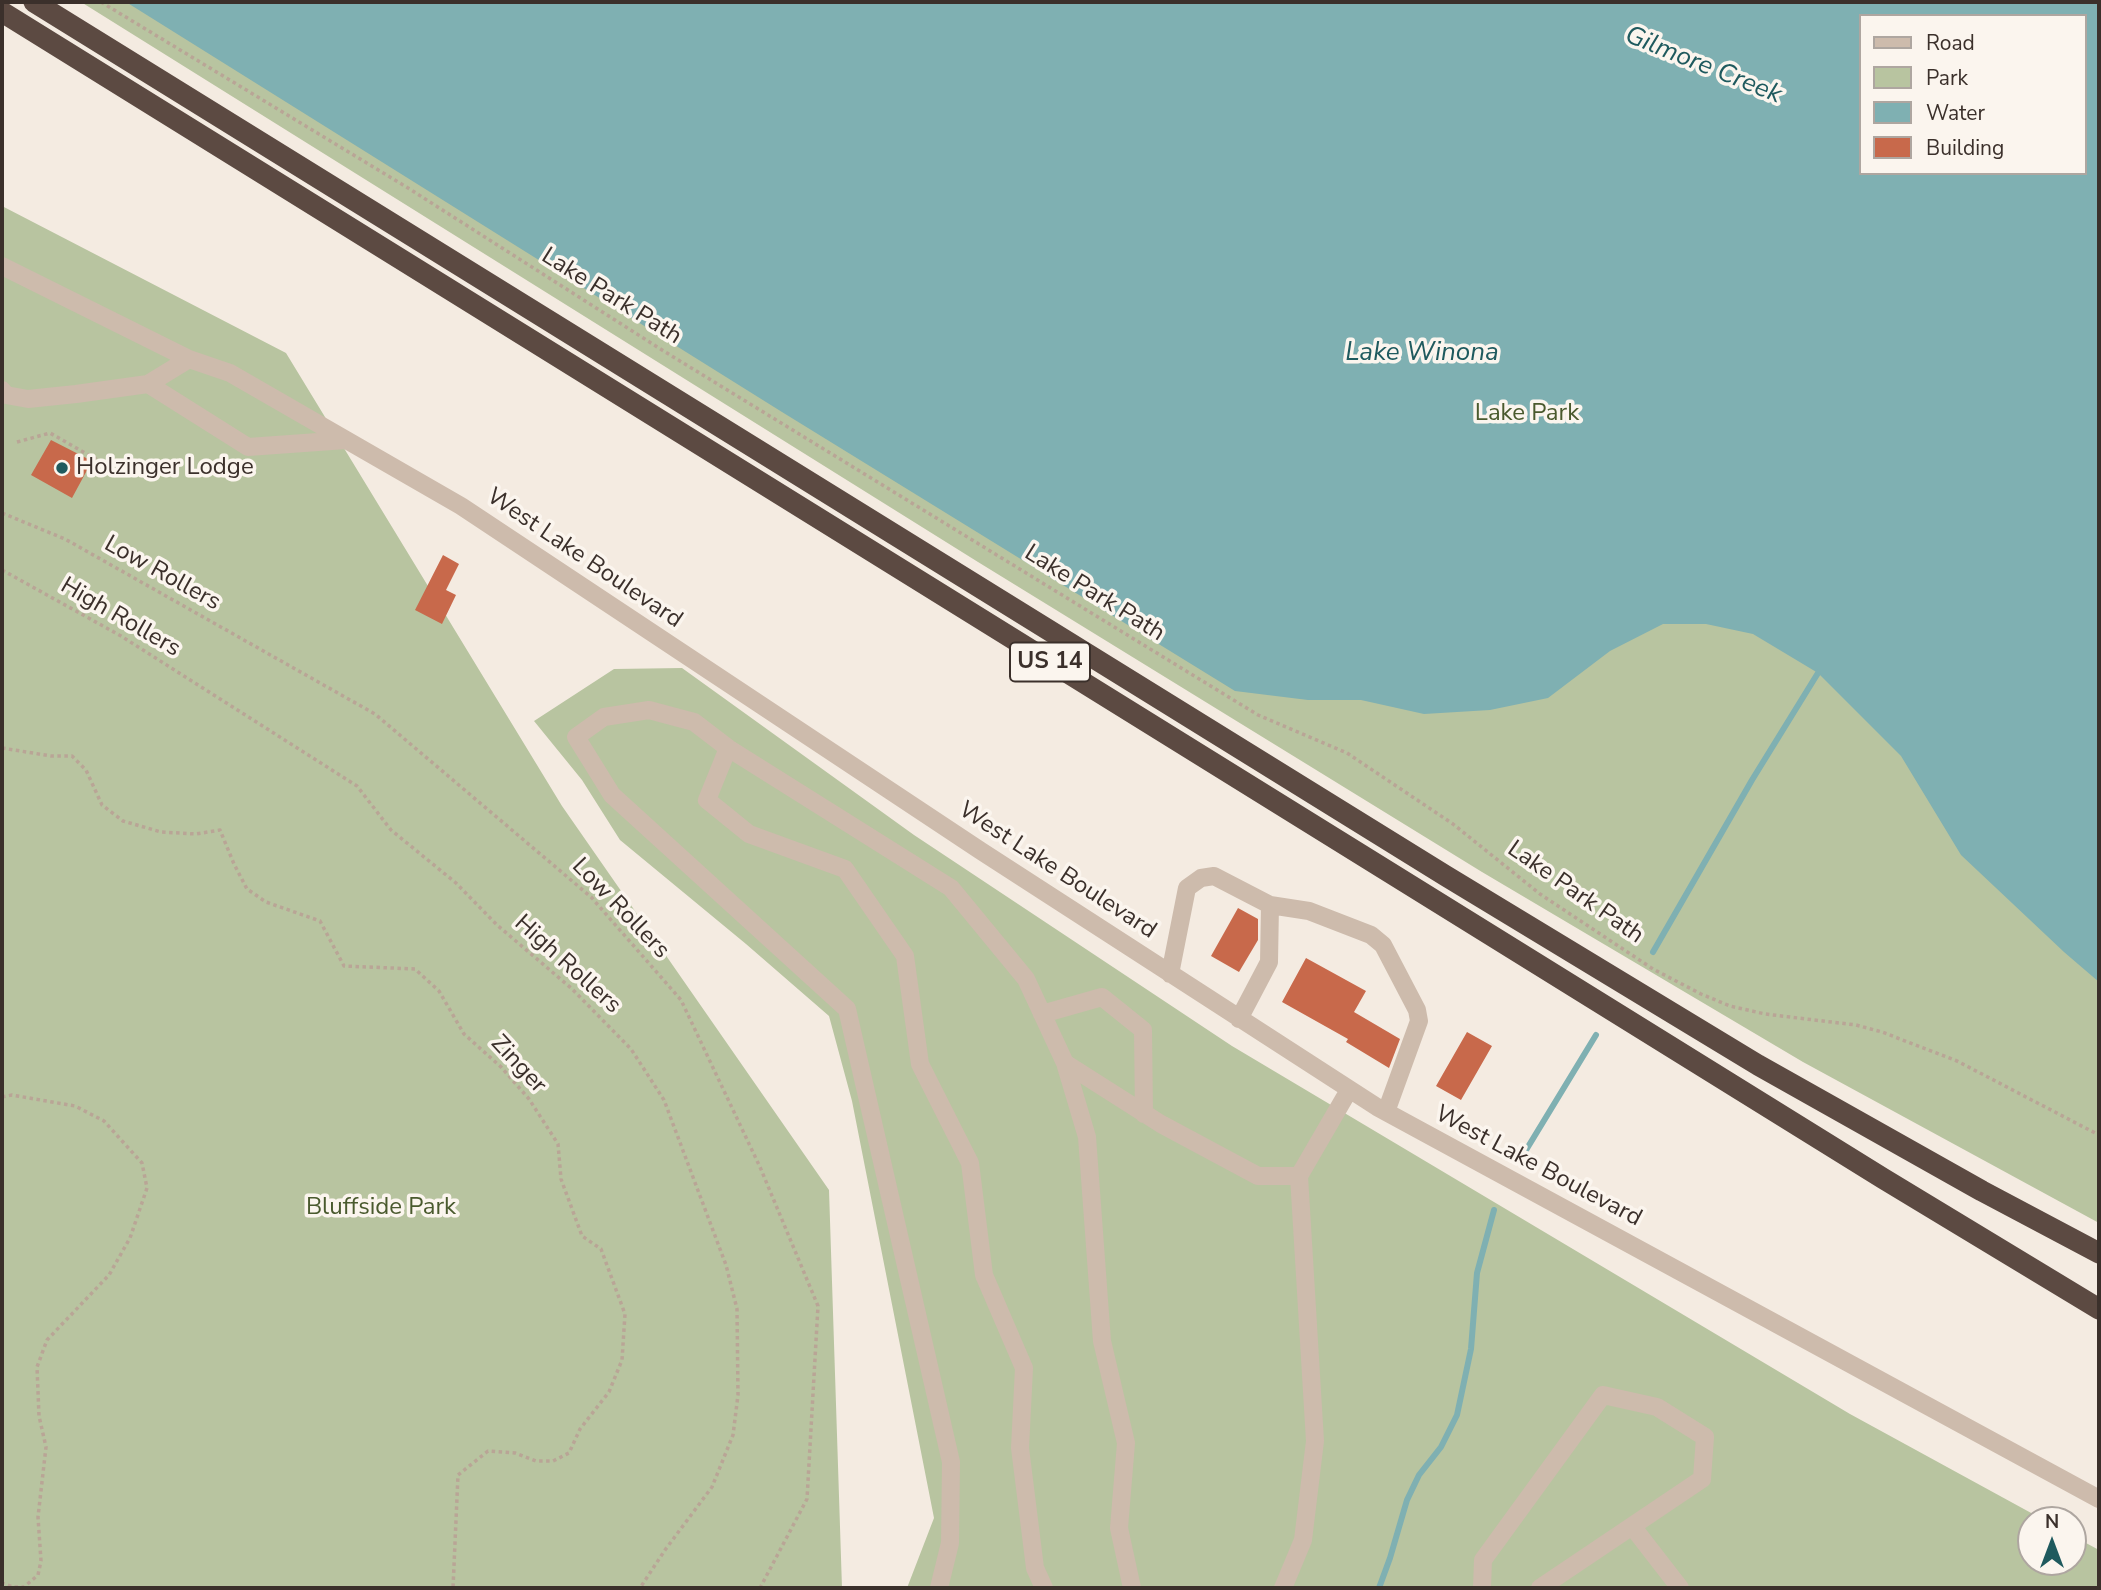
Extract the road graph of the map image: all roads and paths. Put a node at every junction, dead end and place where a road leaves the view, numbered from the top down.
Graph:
1 (34, 2) edge
2 (101, 2) edge
3 (2, 12) edge
4 (2, 266) edge
5 (189, 359) junction
6 (148, 383) junction
7 (2, 390) edge
8 (346, 440) junction
9 (17, 442) dead end
10 (102, 462) dead end
11 (2, 513) edge
12 (2, 570) edge
13 (2, 748) edge
14 (728, 748) junction
15 (1270, 905) junction
16 (1170, 974) junction
17 (1042, 1014) junction
18 (1239, 1019) junction
19 (1065, 1063) junction
20 (1349, 1090) junction
21 (2, 1097) edge
22 (1386, 1112) junction
23 (1144, 1114) junction
24 (2099, 1135) edge
25 (1298, 1176) junction
26 (2099, 1253) edge
27 (2099, 1309) edge
28 (2099, 1499) edge
29 (1632, 1526) junction
30 (2, 1583) edge
31 (453, 1588) edge
32 (640, 1588) edge
33 (760, 1588) edge
34 (939, 1588) edge
35 (1044, 1588) edge
36 (1132, 1588) edge
37 (1283, 1588) edge
38 (1482, 1588) edge
39 (1540, 1588) edge
40 (1680, 1588) edge

1 - 26 highway, US 14
2 - 24 path, Lake Park Path
3 - 27 highway, US 14
4 - 5 street, West Lake Boulevard
5 - 6 street
5 - 8 street, West Lake Boulevard
6 - 7 street
6 - 8 street
8 - 16 street, West Lake Boulevard
9 - 10 path
11 - 33 path, Low Rollers
12 - 32 path, High Rollers
13 - 31 path, Zinger
14 - 17 street
14 - 34 street
14 - 35 street
15 - 16 street
15 - 18 street
15 - 22 street
16 - 18 street, West Lake Boulevard
17 - 19 street
17 - 23 street
18 - 20 street, West Lake Boulevard
19 - 23 street
19 - 36 street
20 - 22 street, West Lake Boulevard
20 - 25 street
21 - 30 path
22 - 28 street, West Lake Boulevard
23 - 25 street
25 - 37 street
29 - 38 street
29 - 39 street
29 - 40 street

